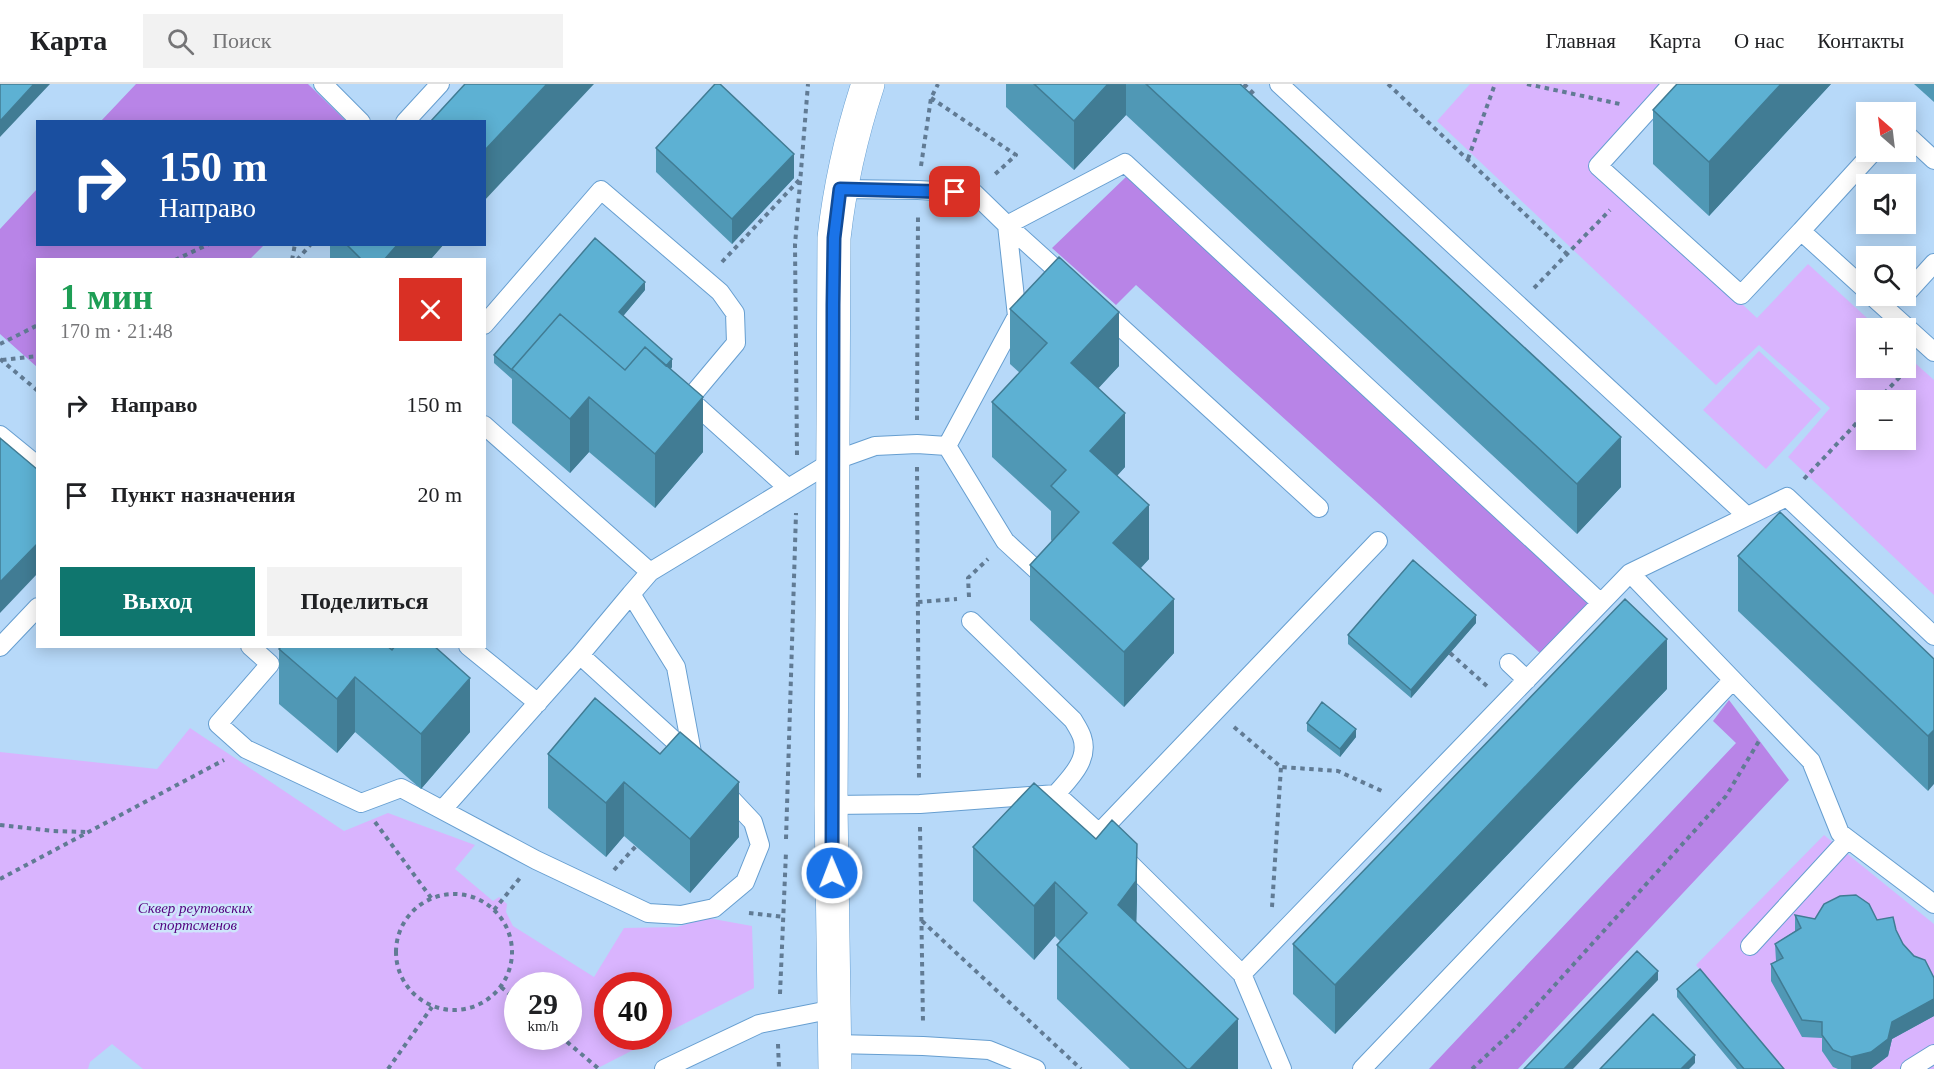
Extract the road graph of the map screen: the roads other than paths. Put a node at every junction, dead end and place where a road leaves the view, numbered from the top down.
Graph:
1 (323, 84) edge
2 (440, 84) edge
3 (868, 84) edge
4 (1279, 84) edge
5 (1672, 84) edge
6 (360, 120) edge
7 (407, 120) edge
8 (1916, 143) edge
9 (1934, 159) edge
10 (1864, 162) edge
11 (840, 189) junction
12 (1007, 225) junction
13 (1801, 231) junction
14 (1934, 263) edge
15 (1856, 281) edge
16 (1916, 283) edge
17 (1883, 306) edge
18 (1895, 306) edge
19 (1890, 312) junction
20 (486, 323) edge
21 (1931, 349) edge
22 (486, 427) edge
23 (0, 435) edge
24 (946, 446) junction
25 (833, 461) junction
26 (36, 464) edge
27 (788, 488) junction
28 (1319, 508) dead end
29 (1747, 516) junction
30 (1378, 541) dead end
31 (650, 572) junction
32 (1630, 573) junction
33 (1042, 575) edge
34 (631, 594) junction
35 (1601, 603) junction
36 (36, 609) edge
37 (971, 621) dead end
38 (1934, 636) edge
39 (0, 647) edge
40 (252, 648) edge
41 (470, 648) edge
42 (580, 655) junction
43 (1509, 663) dead end
44 (1527, 680) junction
45 (1733, 680) junction
46 (538, 702) junction
47 (693, 758) junction
48 (1056, 795) junction
49 (831, 805) junction
50 (443, 810) junction
51 (1099, 833) junction
52 (1848, 839) junction
53 (1934, 904) edge
54 (1750, 946) dead end
55 (1242, 974) junction
56 (834, 1009) junction
57 (1934, 1054) edge
58 (835, 1056) edge
59 (664, 1069) edge
60 (1036, 1069) edge
61 (1282, 1069) edge
62 (1362, 1069) edge
63 (1910, 1069) edge

1 - 6 lane
2 - 7 lane
3 - 11 street
4 - 29 lane
5 - 13 lane
8 - 9 lane
10 - 13 lane
11 - 12 lane
11 - 25 street
12 - 24 lane
12 - 28 lane
12 - 35 lane
13 - 15 lane
14 - 16 lane
17 - 19 lane
18 - 19 lane
19 - 21 lane
20 - 27 lane
22 - 31 lane
23 - 26 lane
24 - 25 lane
24 - 33 lane
25 - 27 lane
25 - 49 street
27 - 31 lane
29 - 32 lane
29 - 38 lane
30 - 51 lane
31 - 34 lane
32 - 35 lane
32 - 45 lane
34 - 42 lane
34 - 47 lane
35 - 44 lane
36 - 39 lane
37 - 48 lane
40 - 50 lane
41 - 46 lane
42 - 46 lane
42 - 47 lane
43 - 44 lane
44 - 55 lane
45 - 52 lane
45 - 62 lane
46 - 50 lane
47 - 50 lane
48 - 49 lane
48 - 51 lane
49 - 56 street
51 - 55 lane
52 - 53 lane
52 - 54 lane
55 - 61 lane
56 - 58 street
56 - 59 lane
57 - 63 lane
58 - 60 lane

